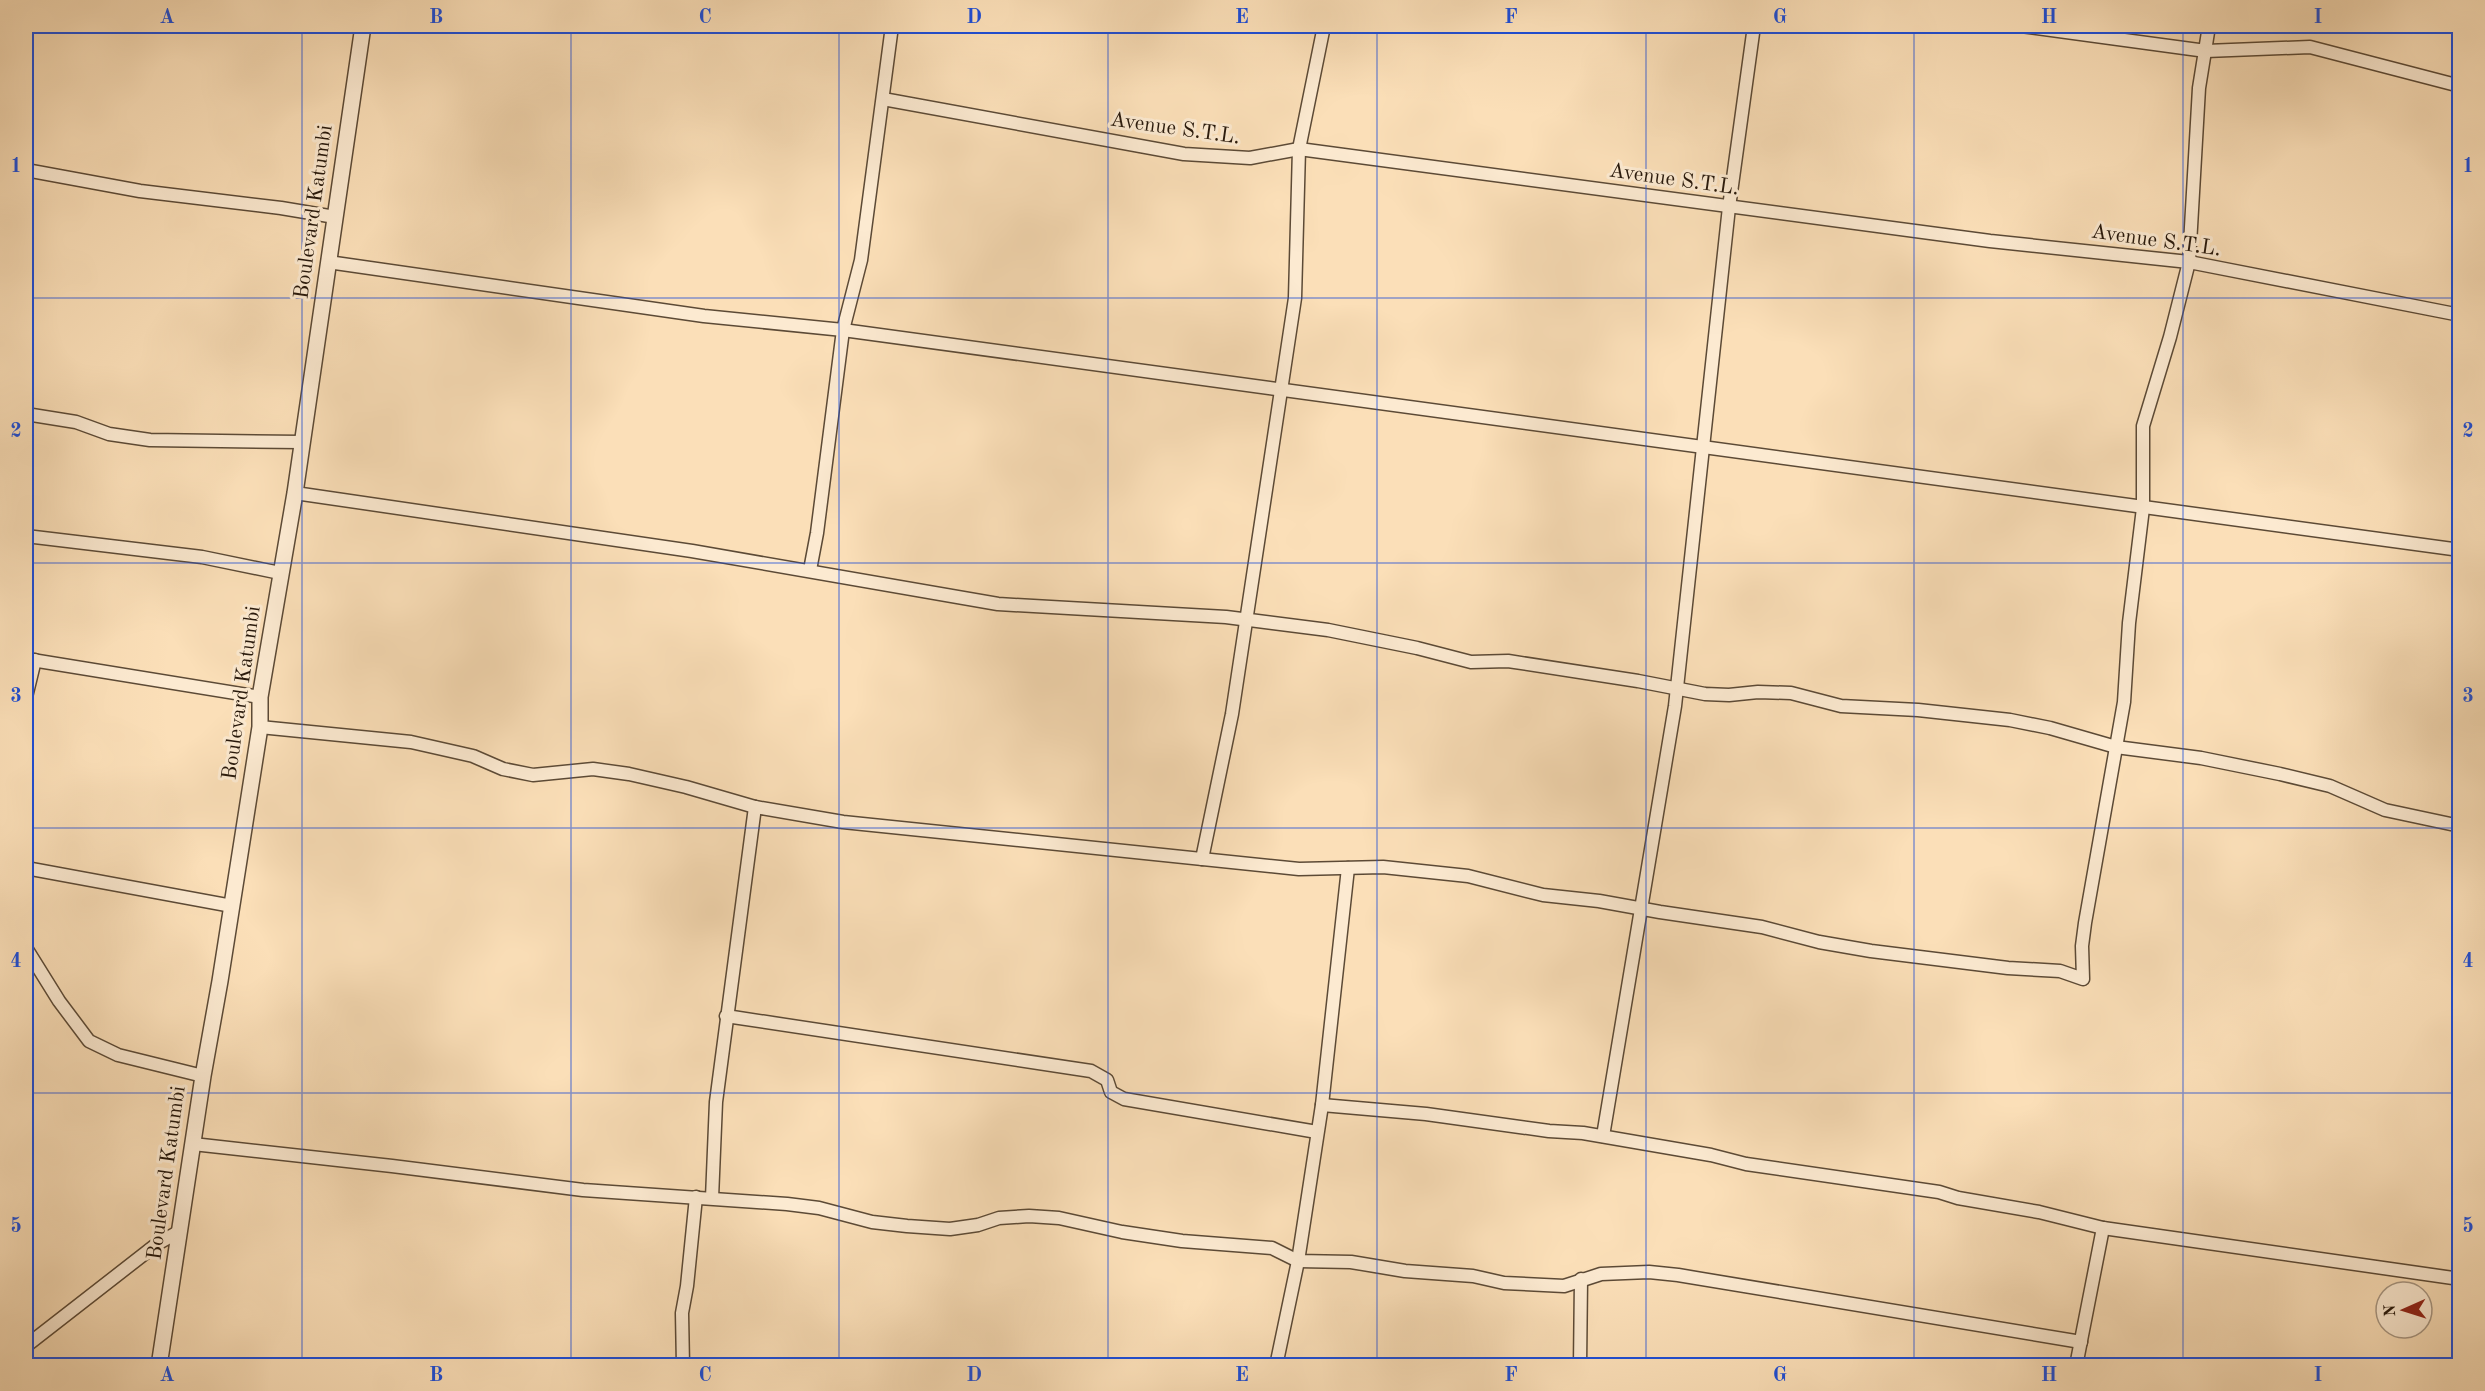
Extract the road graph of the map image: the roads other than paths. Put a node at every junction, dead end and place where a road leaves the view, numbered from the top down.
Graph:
1 (363, 26) edge
2 (892, 26) edge
3 (1324, 26) edge
4 (1754, 26) edge
5 (2021, 26) edge
6 (2209, 26) edge
7 (2206, 51) junction
8 (2460, 86) edge
9 (883, 99) junction
10 (1299, 149) junction
11 (26, 170) edge
12 (1729, 207) junction
13 (335, 217) junction
14 (328, 262) junction
15 (2189, 262) junction
16 (2460, 315) edge
17 (843, 330) junction
18 (1281, 390) junction
19 (26, 414) edge
20 (301, 442) junction
21 (1703, 448) junction
22 (294, 493) junction
23 (2142, 508) junction
24 (26, 536) edge
25 (2460, 550) edge
26 (810, 570) junction
27 (280, 573) junction
28 (1246, 620) junction
29 (30, 659) edge
30 (1677, 687) junction
31 (261, 696) junction
32 (26, 697) edge
33 (260, 727) junction
34 (2116, 747) junction
35 (755, 807) junction
36 (2460, 826) edge
37 (1202, 859) junction
38 (26, 868) edge
39 (1348, 868) junction
40 (232, 906) junction
41 (1641, 908) junction
42 (26, 948) edge
43 (726, 1016) junction
44 (202, 1076) junction
45 (1322, 1105) junction
46 (1317, 1132) junction
47 (1603, 1136) junction
48 (193, 1144) junction
49 (696, 1197) junction
50 (712, 1198) junction
51 (2103, 1228) junction
52 (180, 1231) junction
53 (1298, 1261) junction
54 (1581, 1279) junction
55 (2460, 1279) edge
56 (2081, 1342) junction
57 (26, 1346) edge
58 (159, 1365) edge
59 (683, 1365) edge
60 (1276, 1365) edge
61 (1580, 1365) edge
62 (2076, 1365) edge

1 - 13 street, Boulevard Katumbi
2 - 9 street
3 - 10 street
4 - 12 street
5 - 7 street
6 - 7 street
7 - 8 street
7 - 15 street
9 - 10 street, Avenue S.T.L.
9 - 17 street
10 - 12 street, Avenue S.T.L.
10 - 18 street
11 - 13 street
12 - 15 street, Avenue S.T.L.
12 - 21 street
13 - 14 street, Boulevard Katumbi
14 - 17 street
14 - 20 street, Boulevard Katumbi
15 - 16 street, Avenue S.T.L.
15 - 23 street
17 - 18 street
17 - 26 street
18 - 21 street
18 - 28 street
19 - 20 street
20 - 22 street, Boulevard Katumbi
21 - 23 street
21 - 30 street
22 - 26 street
22 - 27 street, Boulevard Katumbi
23 - 25 street
23 - 34 street
24 - 27 street
26 - 28 street
27 - 31 street, Boulevard Katumbi
28 - 30 street
28 - 37 street
29 - 31 street
29 - 32 street
30 - 34 street
30 - 41 street
31 - 33 street, Boulevard Katumbi
33 - 35 street
33 - 40 street, Boulevard Katumbi
34 - 36 street
34 - 41 street
35 - 37 street
35 - 43 street
37 - 39 street
38 - 40 street
39 - 41 street
39 - 45 street
40 - 44 street, Boulevard Katumbi
41 - 47 street
42 - 44 street
43 - 46 street
43 - 50 street
44 - 48 street, Boulevard Katumbi
45 - 46 street
45 - 47 street
46 - 53 street
47 - 51 street
48 - 49 street
48 - 52 street, Boulevard Katumbi
49 - 50 street
49 - 59 street
50 - 53 street
51 - 55 street
51 - 56 street
52 - 57 street
52 - 58 street, Boulevard Katumbi
53 - 54 street
53 - 60 street
54 - 56 street
54 - 61 street
56 - 62 street

